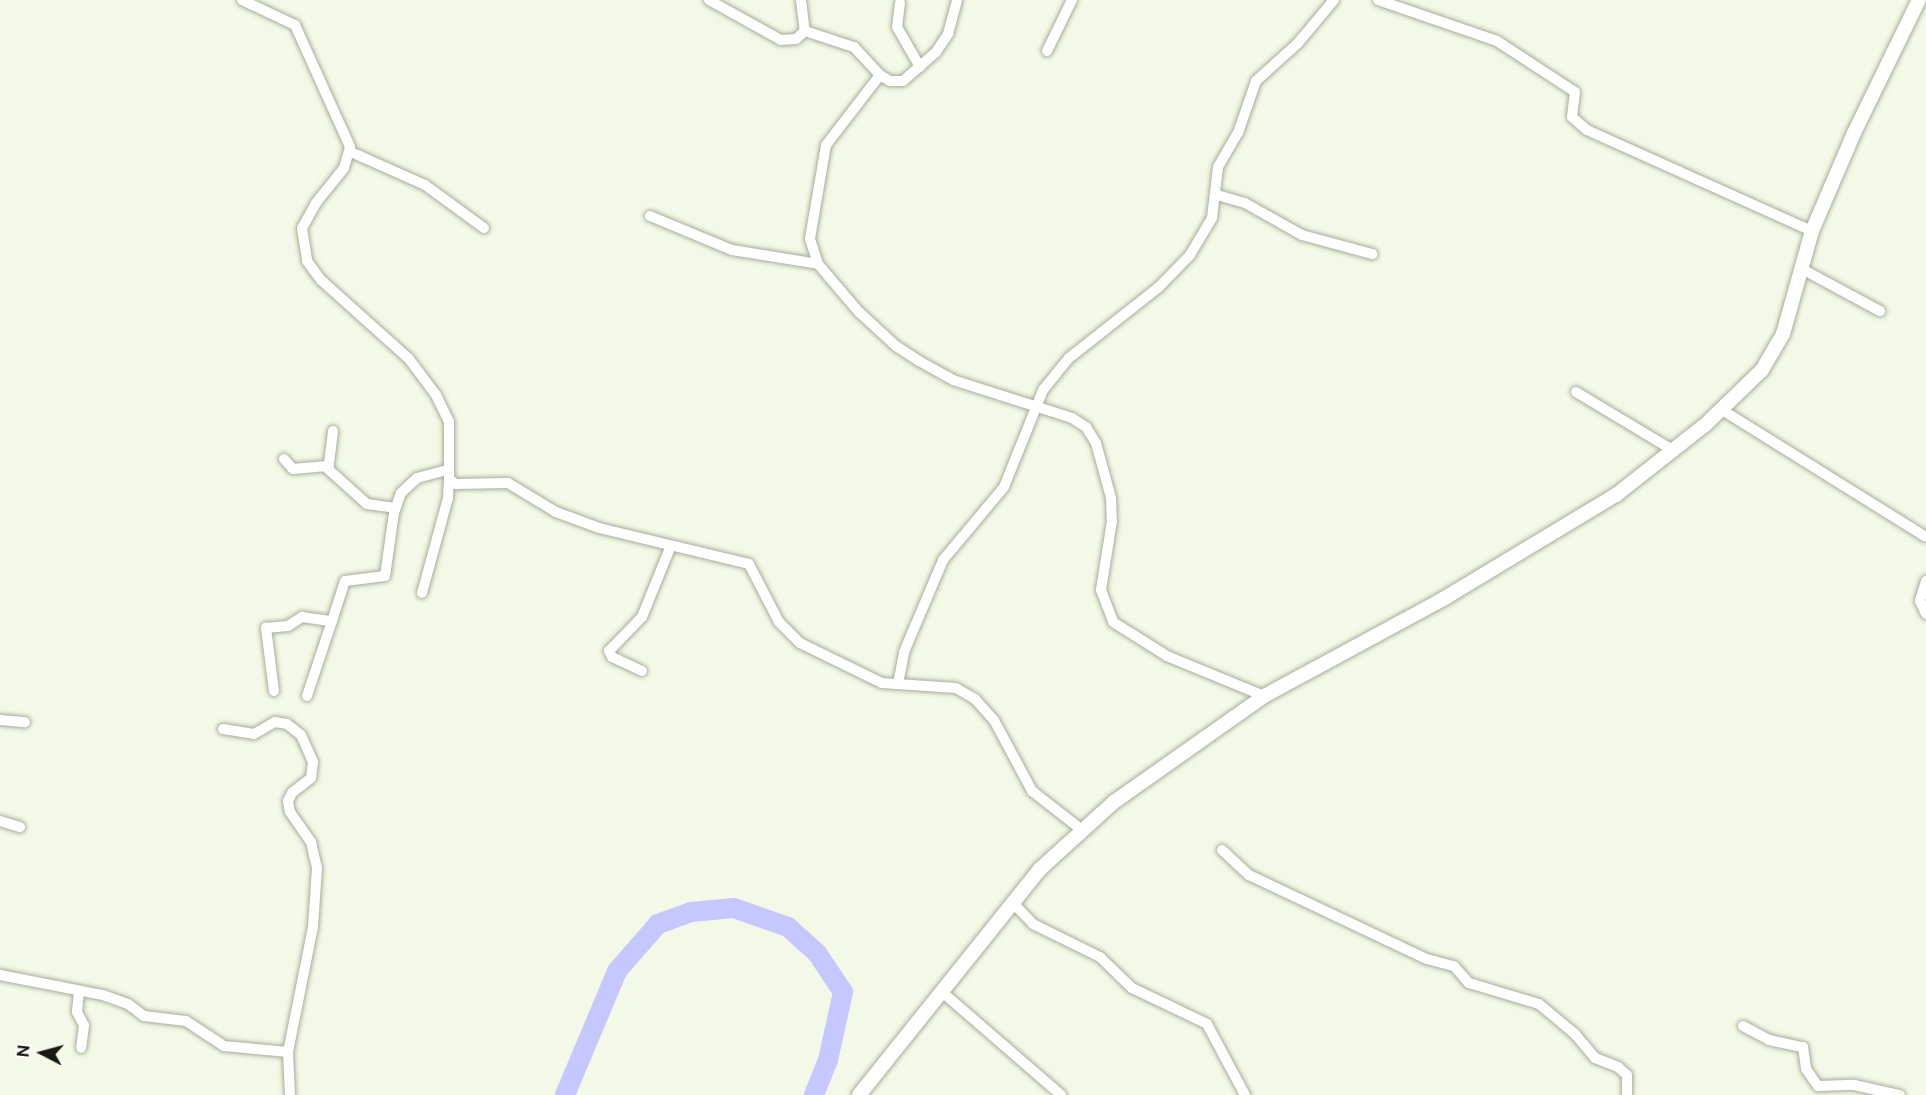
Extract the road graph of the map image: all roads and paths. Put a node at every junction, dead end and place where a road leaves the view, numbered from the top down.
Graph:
1 (242, 0) edge
2 (709, 0) edge
3 (801, 0) edge
4 (957, 0) edge
5 (1072, 0) edge
6 (1334, 0) edge
7 (1378, 0) edge
8 (1919, 0) edge
9 (900, 3) dead end
10 (805, 31) junction
11 (1047, 51) dead end
12 (920, 67) junction
13 (880, 75) junction
14 (351, 152) junction
15 (1217, 195) junction
16 (650, 216) dead end
17 (484, 228) dead end
18 (1812, 231) junction
19 (1372, 254) dead end
20 (818, 264) junction
21 (1800, 268) junction
22 (1880, 311) dead end
23 (1576, 392) dead end
24 (1034, 405) junction
25 (1722, 410) junction
26 (333, 431) dead end
27 (1674, 451) junction
28 (284, 459) dead end
29 (327, 466) junction
30 (448, 475) junction
31 (395, 508) junction
32 (1926, 537) edge
33 (670, 548) junction
34 (1926, 581) edge
35 (422, 593) dead end
36 (1926, 614) edge
37 (332, 621) junction
38 (642, 672) dead end
39 (898, 684) junction
40 (274, 692) dead end
41 (307, 696) dead end
42 (1264, 696) junction
43 (0, 720) edge
44 (25, 722) dead end
45 (223, 729) dead end
46 (0, 821) edge
47 (20, 827) dead end
48 (1082, 830) junction
49 (1222, 850) dead end
50 (1013, 903) junction
51 (0, 975) edge
52 (941, 991) junction
53 (79, 992) junction
54 (1743, 1026) dead end
55 (81, 1048) dead end
56 (288, 1052) junction
57 (290, 1095) edge
58 (859, 1095) edge
59 (1061, 1095) edge
60 (1245, 1095) edge
61 (1627, 1095) edge
62 (1900, 1095) edge

1 - 14 street
2 - 10 street
3 - 10 street
4 - 12 street
5 - 11 street
6 - 15 street
7 - 18 street
8 - 18 street
9 - 12 street
10 - 13 street
12 - 13 street
13 - 20 street
14 - 17 street
14 - 30 street
15 - 19 street
15 - 24 street
16 - 20 street
18 - 21 street
20 - 24 street
21 - 22 street
21 - 25 street
23 - 27 street
24 - 39 street
24 - 42 street
25 - 27 street
25 - 32 street
26 - 29 street
27 - 42 street
28 - 29 street
29 - 31 street
30 - 31 street
30 - 33 street
30 - 35 street
31 - 37 street
33 - 38 street
33 - 39 street
34 - 36 street
37 - 40 street
37 - 41 street
39 - 48 street
42 - 48 street
43 - 44 street
45 - 56 street
46 - 47 street
48 - 50 street
49 - 61 street
50 - 52 street
50 - 60 street
51 - 53 street
52 - 58 street
52 - 59 street
53 - 55 street
53 - 56 street
54 - 62 street
56 - 57 street

